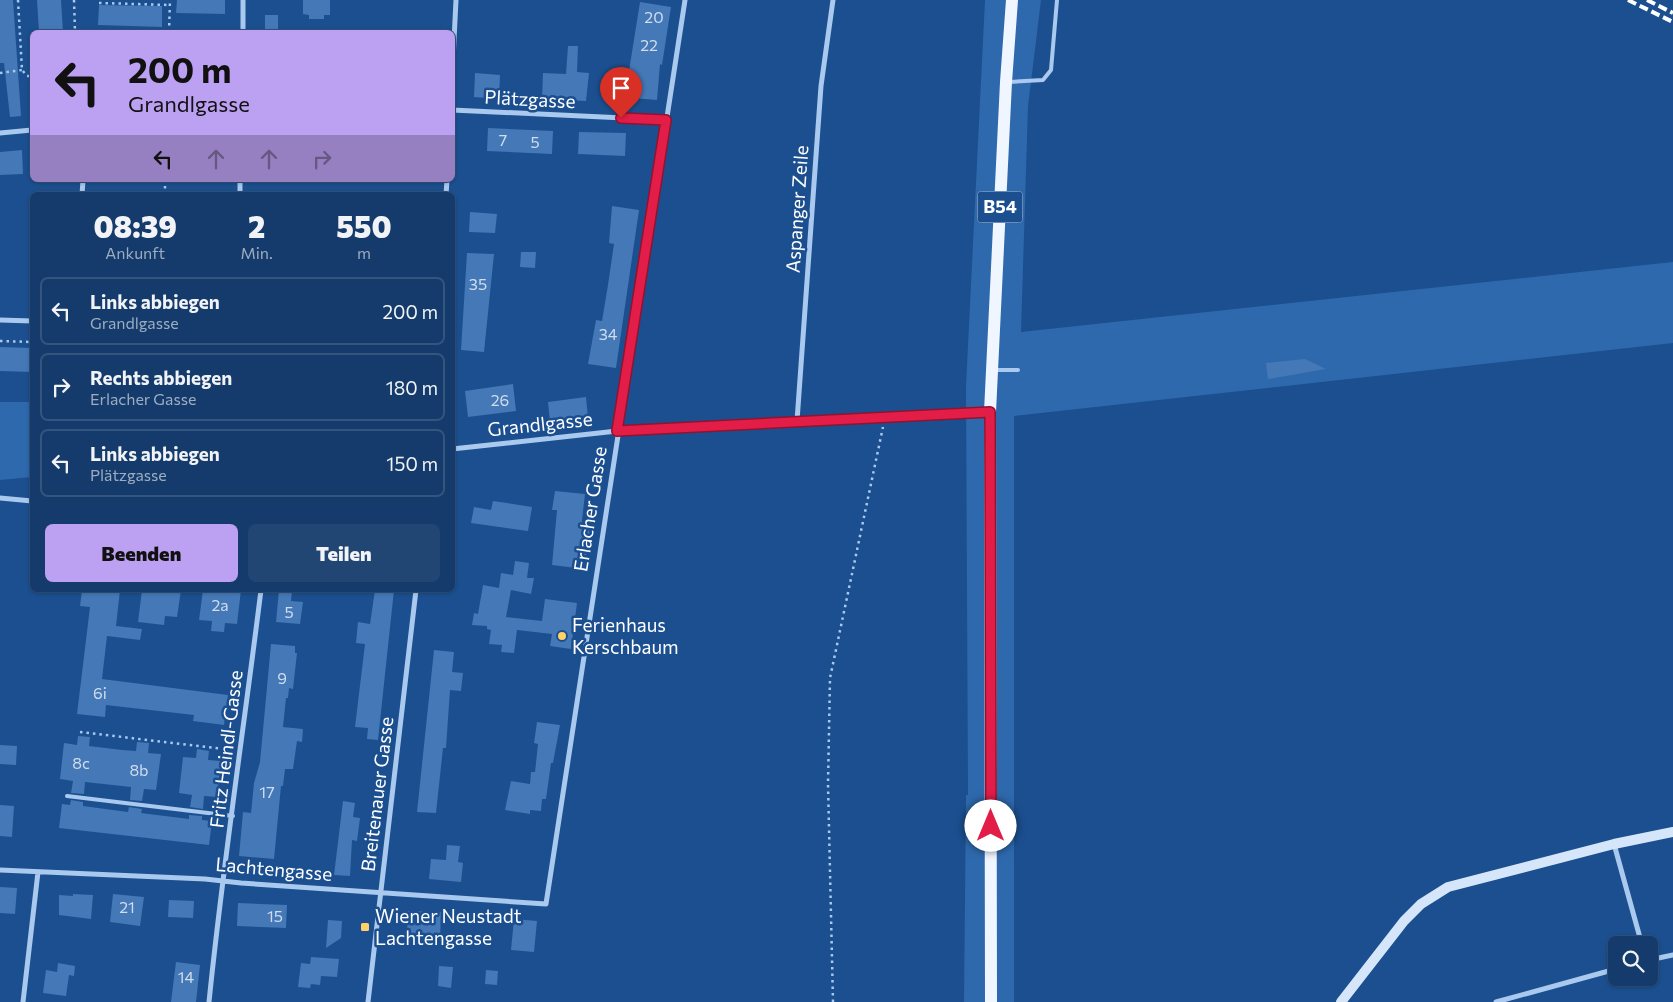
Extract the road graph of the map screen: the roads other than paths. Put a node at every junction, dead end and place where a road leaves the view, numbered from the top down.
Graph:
1 (243, 0) edge
2 (456, 0) edge
3 (685, 0) edge
4 (833, 0) edge
5 (1012, 0) edge
6 (1057, 0) edge
7 (242, 30) edge
8 (455, 30) edge
9 (1006, 82) junction
10 (455, 110) edge
11 (666, 120) junction
12 (30, 130) edge
13 (0, 133) edge
14 (0, 320) edge
15 (30, 321) edge
16 (993, 370) junction
17 (1018, 370) dead end
18 (990, 412) junction
19 (797, 421) junction
20 (617, 431) junction
21 (455, 449) edge
22 (0, 498) edge
23 (30, 501) edge
24 (261, 592) edge
25 (416, 592) edge
26 (67, 796) dead end
27 (232, 816) junction
28 (1673, 832) edge
29 (1614, 844) junction
30 (0, 870) edge
31 (38, 872) junction
32 (223, 881) junction
33 (381, 892) junction
34 (546, 904) joint
35 (1640, 936) edge
36 (1673, 954) edge
37 (1658, 958) edge
38 (1608, 971) edge
39 (23, 1002) edge
40 (209, 1002) edge
41 (368, 1002) edge
42 (991, 1002) edge
43 (1342, 1002) edge
44 (1496, 1002) edge

1 - 7 street
2 - 8 street
3 - 11 street, Erlacher Gasse
4 - 19 street, Aspanger Zeile
5 - 9 main road, B54
6 - 9 lane
9 - 16 main road, B54
10 - 11 street, Plätzgasse
11 - 20 street, Erlacher Gasse
12 - 13 street
14 - 15 street
16 - 17 lane
16 - 18 main road, B54
18 - 19 street, Grandlgasse
18 - 42 main road, B54
19 - 20 street, Grandlgasse
20 - 21 street, Grandlgasse
20 - 34 street, Erlacher Gasse
22 - 23 street
24 - 27 street, Fritz Heindl-Gasse
25 - 33 street, Breitenauer Gasse
26 - 27 lane
27 - 32 street, Fritz Heindl-Gasse
28 - 29 main road
29 - 35 street
29 - 43 main road
30 - 31 street, Lachtengasse
31 - 32 street, Lachtengasse
31 - 39 street
32 - 33 street, Lachtengasse
32 - 40 street, Fritz Heindl-Gasse
33 - 34 street, Lachtengasse
33 - 41 street, Breitenauer Gasse
36 - 37 street
38 - 44 street

